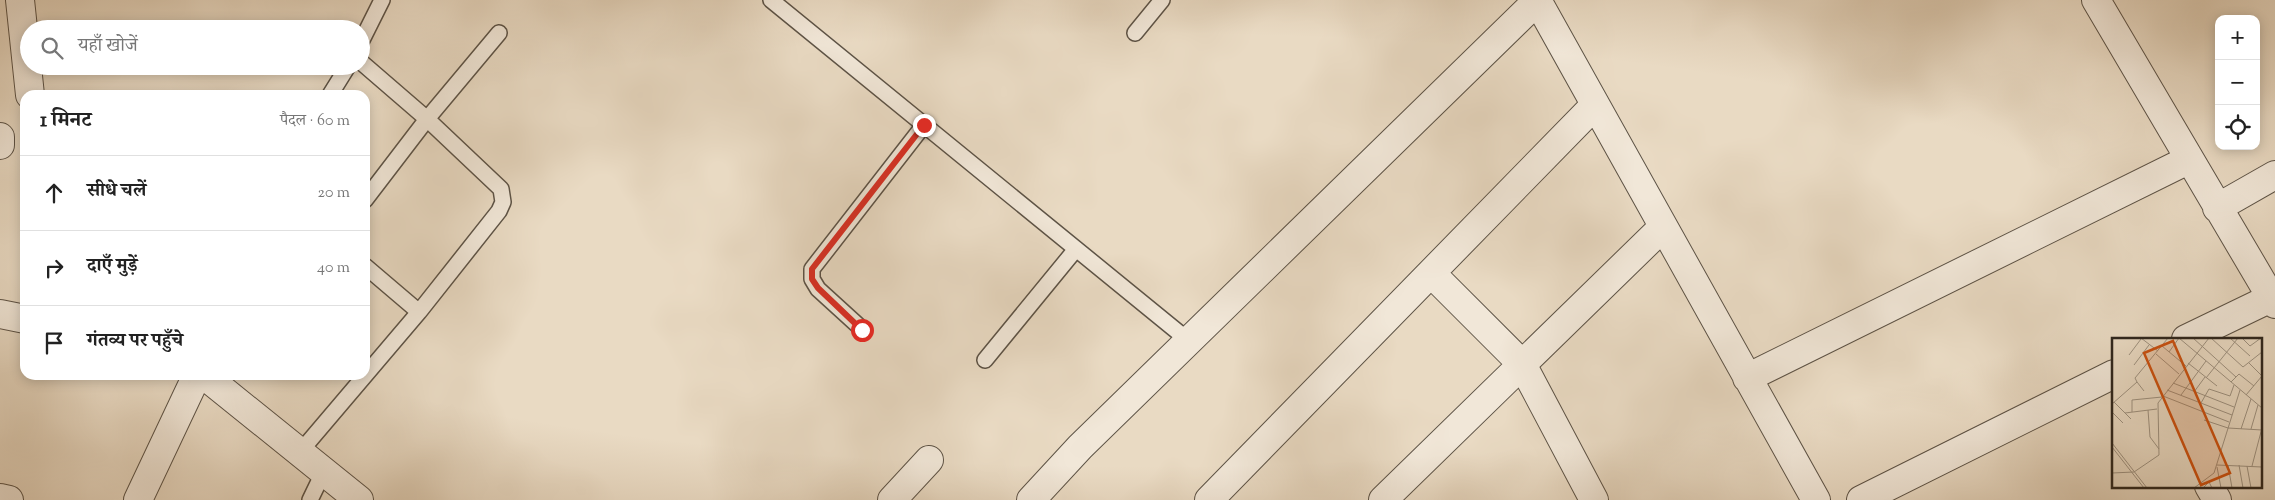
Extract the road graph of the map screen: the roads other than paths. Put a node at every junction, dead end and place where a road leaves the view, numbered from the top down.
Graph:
1 (20, 0) edge
2 (382, 0) edge
3 (770, 0) edge
4 (1162, 0) edge
5 (2096, 0) edge
6 (1537, 1) edge
7 (22, 20) edge
8 (370, 24) edge
9 (1135, 32) dead end
10 (499, 33) dead end
11 (370, 70) edge
12 (28, 75) edge
13 (342, 75) edge
14 (29, 90) edge
15 (333, 90) edge
16 (1595, 105) junction
17 (427, 119) junction
18 (924, 125) junction
19 (0, 137) edge
20 (0, 145) edge
21 (2188, 160) junction
22 (2275, 175) edge
23 (370, 193) edge
24 (2217, 208) junction
25 (1663, 227) junction
26 (1076, 249) junction
27 (370, 270) edge
28 (1430, 273) junction
29 (2273, 301) edge
30 (419, 312) junction
31 (0, 314) edge
32 (20, 318) edge
33 (862, 330) dead end
34 (2188, 338) edge
35 (1189, 341) junction
36 (985, 360) dead end
37 (1522, 364) junction
38 (370, 370) edge
39 (2112, 375) edge
40 (1747, 378) junction
41 (195, 380) edge
42 (210, 380) edge
43 (361, 380) edge
44 (300, 452) junction
45 (929, 460) dead end
46 (324, 471) junction
47 (2209, 488) edge
48 (1409, 490) edge
49 (0, 498) edge
50 (9, 500) edge
51 (138, 500) edge
52 (310, 500) edge
53 (360, 500) edge
54 (892, 500) edge
55 (1031, 500) edge
56 (1209, 500) edge
57 (1383, 500) edge
58 (1594, 500) edge
59 (1816, 500) edge
60 (1861, 500) edge
61 (2217, 500) edge

1 - 7 street
2 - 8 lane
3 - 18 lane
4 - 9 lane
5 - 21 street
6 - 16 street
6 - 35 street
10 - 17 lane
11 - 17 lane
12 - 14 street
13 - 15 lane
16 - 25 street
16 - 28 street
17 - 23 lane
17 - 30 lane
18 - 26 lane
18 - 33 lane
19 - 20 street
21 - 24 street
21 - 40 street
22 - 24 street
24 - 29 street
25 - 37 street
25 - 40 street
26 - 35 lane
26 - 36 lane
27 - 30 lane
28 - 37 street
28 - 56 street
29 - 34 street
30 - 38 lane
31 - 32 street
35 - 55 street
37 - 48 street
37 - 58 street
39 - 60 street
40 - 59 street
41 - 51 street
42 - 44 street
43 - 44 lane
44 - 46 street
45 - 54 street
46 - 52 lane
46 - 53 street
47 - 61 street
48 - 57 street
49 - 50 street

